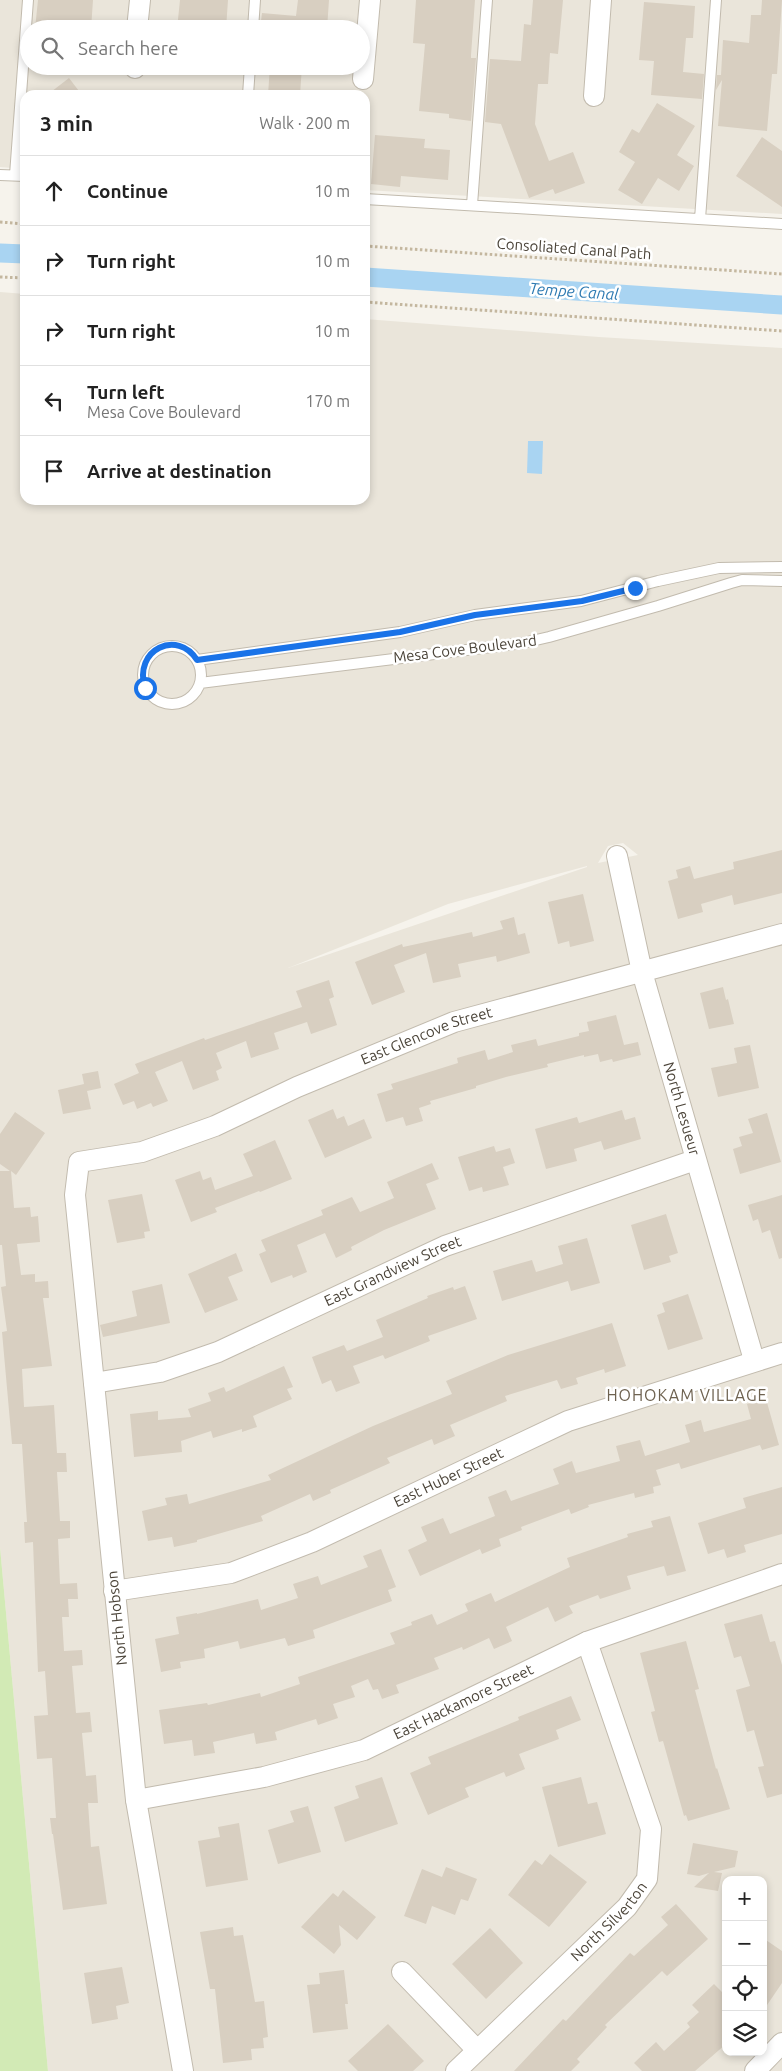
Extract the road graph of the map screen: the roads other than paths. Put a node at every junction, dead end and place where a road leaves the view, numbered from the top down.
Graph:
1 (28, 0) edge
2 (140, 0) edge
3 (255, 0) edge
4 (370, 0) edge
5 (487, 0) edge
6 (601, 0) edge
7 (716, 0) edge
8 (27, 20) edge
9 (138, 20) edge
10 (254, 20) edge
11 (368, 20) edge
12 (25, 75) edge
13 (249, 75) edge
14 (363, 75) edge
15 (363, 79) dead end
16 (24, 90) edge
17 (248, 90) edge
18 (594, 96) dead end
19 (0, 175) edge
20 (20, 176) edge
21 (370, 199) edge
22 (472, 205) junction
23 (700, 219) junction
24 (782, 224) edge
25 (782, 566) edge
26 (782, 581) edge
27 (197, 660) junction
28 (200, 683) junction
29 (617, 856) dead end
30 (782, 934) edge
31 (642, 972) junction
32 (695, 1160) junction
33 (79, 1162) joint
34 (782, 1353) edge
35 (754, 1360) junction
36 (94, 1383) junction
37 (782, 1574) edge
38 (114, 1591) junction
39 (587, 1642) junction
40 (136, 1800) junction
41 (402, 1972) dead end
42 (782, 2043) edge
43 (477, 2050) junction
44 (183, 2071) edge
45 (456, 2071) edge
46 (755, 2071) edge

1 - 8 lane
2 - 9 street
3 - 10 lane
4 - 11 street
5 - 22 lane
6 - 18 street
7 - 23 lane
12 - 16 lane
13 - 17 lane
14 - 15 street
19 - 20 lane
21 - 22 lane
22 - 23 lane
23 - 24 lane
25 - 27 lane, Mesa Cove Boulevard
26 - 28 lane, Mesa Cove Boulevard
27 - 28 lane
27 - 28 lane
29 - 31 street, North Lesueur
30 - 31 street, East Glencove Street
31 - 32 street, North Lesueur
31 - 33 street, East Glencove Street
32 - 35 street, North Lesueur
32 - 36 street, East Grandview Street
33 - 36 street, North Hobson
34 - 35 street, East Huber Street
35 - 38 street, East Huber Street
36 - 38 street, North Hobson
37 - 39 street, East Hackamore Street
38 - 40 street, North Hobson
39 - 40 street, East Hackamore Street
39 - 43 street, North Silverton
40 - 44 street, North Hobson
41 - 43 street
42 - 46 street
43 - 45 street, North Silverton

